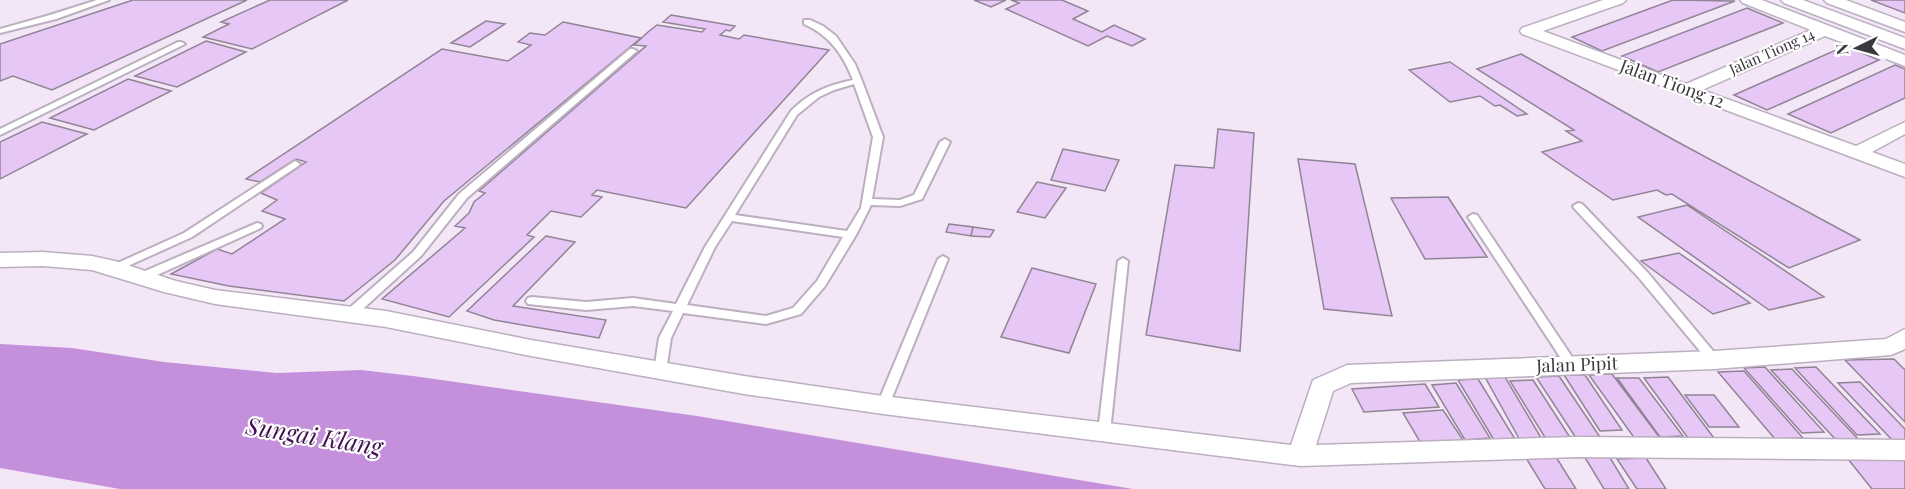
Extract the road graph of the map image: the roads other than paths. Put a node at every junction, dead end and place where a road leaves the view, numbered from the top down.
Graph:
1 (105, 0) edge
2 (1618, 0) edge
3 (1748, 0) edge
4 (1790, 0) edge
5 (1832, 0) edge
6 (807, 22) dead end
7 (1905, 27) edge
8 (1825, 30) junction
9 (0, 31) edge
10 (1905, 44) edge
11 (181, 45) dead end
12 (633, 51) dead end
13 (1905, 61) edge
14 (858, 81) junction
15 (1687, 90) junction
16 (1905, 128) edge
17 (0, 132) edge
18 (945, 141) dead end
19 (1857, 153) junction
20 (295, 164) dead end
21 (1905, 171) edge
22 (867, 202) junction
23 (1578, 206) dead end
24 (728, 217) junction
25 (1473, 217) dead end
26 (257, 226) dead end
27 (851, 235) junction
28 (943, 259) dead end
29 (0, 260) edge
30 (1123, 261) dead end
31 (115, 268) junction
32 (142, 277) junction
33 (531, 301) dead end
34 (679, 308) junction
35 (350, 314) junction
36 (1905, 337) edge
37 (1714, 360) junction
38 (1572, 366) junction
39 (660, 371) junction
40 (883, 405) junction
41 (1104, 432) junction
42 (1905, 450) edge
43 (1300, 456) junction

1 - 9 lane
2 - 15 street, Jalan Tiong 12
3 - 8 street
4 - 10 street
5 - 7 street
6 - 14 lane
8 - 13 street
8 - 15 street, Jalan Tiong 14
11 - 17 lane
12 - 35 lane
14 - 22 lane
14 - 24 lane
15 - 19 street, Jalan Tiong 12
16 - 19 street
18 - 22 lane
19 - 21 street, Jalan Tiong 12
20 - 31 lane
22 - 27 lane
23 - 37 lane
24 - 27 lane
24 - 34 lane
25 - 38 lane
26 - 32 lane
27 - 34 lane
28 - 40 lane
29 - 31 street
30 - 41 lane
31 - 32 street
32 - 35 street
33 - 34 lane
34 - 39 lane
35 - 39 street
36 - 37 street, Jalan Pipit
37 - 38 street, Jalan Pipit
38 - 43 street, Jalan Pipit
39 - 40 street
40 - 41 street
41 - 43 street
42 - 43 street

